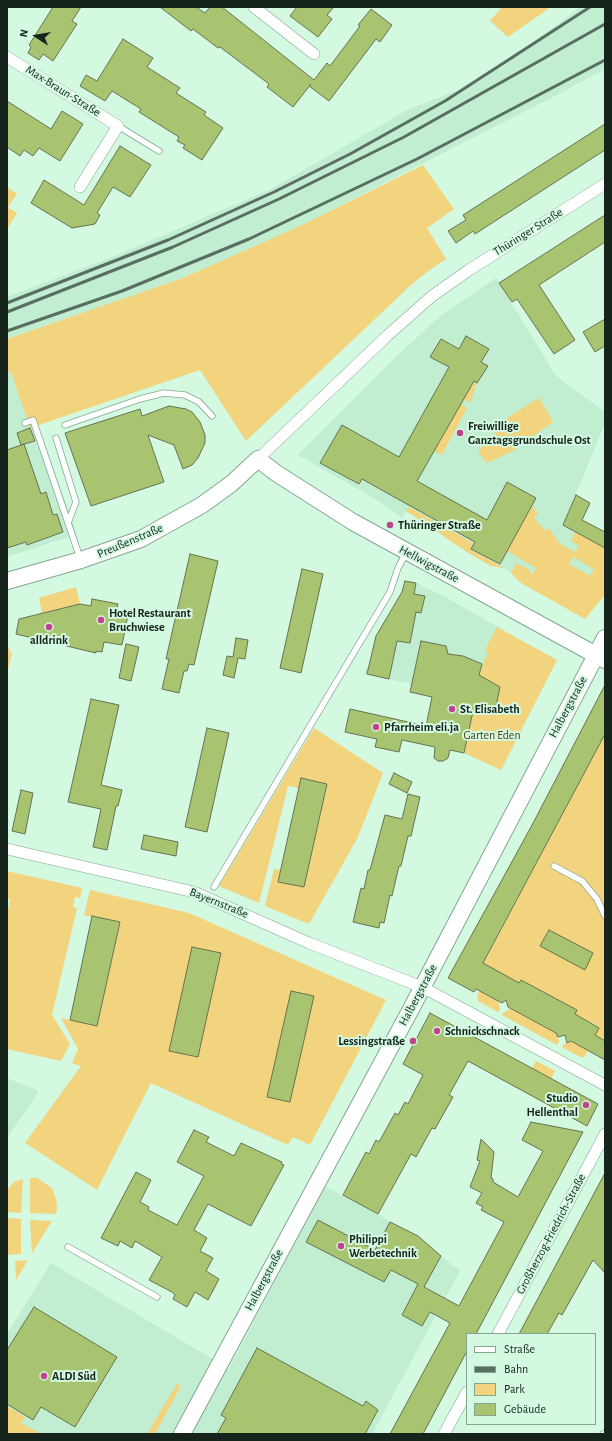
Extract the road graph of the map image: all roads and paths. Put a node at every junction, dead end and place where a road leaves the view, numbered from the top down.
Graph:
1 (254, 7) edge
2 (314, 54) dead end
3 (7, 57) edge
4 (118, 126) junction
5 (159, 151) dead end
6 (605, 184) edge
7 (80, 187) dead end
8 (212, 416) dead end
9 (26, 423) dead end
10 (65, 425) dead end
11 (56, 438) dead end
12 (258, 459) junction
13 (68, 523) junction
14 (407, 551) junction
15 (81, 560) junction
16 (7, 581) edge
17 (605, 638) edge
18 (601, 657) edge
19 (7, 849) edge
20 (554, 866) dead end
21 (214, 887) dead end
22 (605, 916) edge
23 (422, 987) junction
24 (605, 1085) edge
25 (605, 1134) edge
26 (68, 1247) dead end
27 (157, 1297) dead end
28 (499, 1333) edge
29 (466, 1394) edge
30 (182, 1434) edge
31 (444, 1434) edge

1 - 2 street
3 - 4 street, Max-Braun-Straße
4 - 5 lane, Max-Braun-Straße
4 - 7 street
6 - 12 street, Thüringer Straße
8 - 10 lane
9 - 13 lane
11 - 13 lane
12 - 14 street, Hellwigstraße
12 - 15 street, Preußenstraße
13 - 15 lane
14 - 18 street, Hellwigstraße
14 - 21 lane
15 - 16 street, Preußenstraße
17 - 18 street, Halbergstraße
18 - 23 street, Halbergstraße
19 - 23 street, Bayernstraße
20 - 22 lane
23 - 24 street
23 - 30 street, Halbergstraße
25 - 28 street, Großherzog-Friedrich-Straße
26 - 27 lane
29 - 31 street

